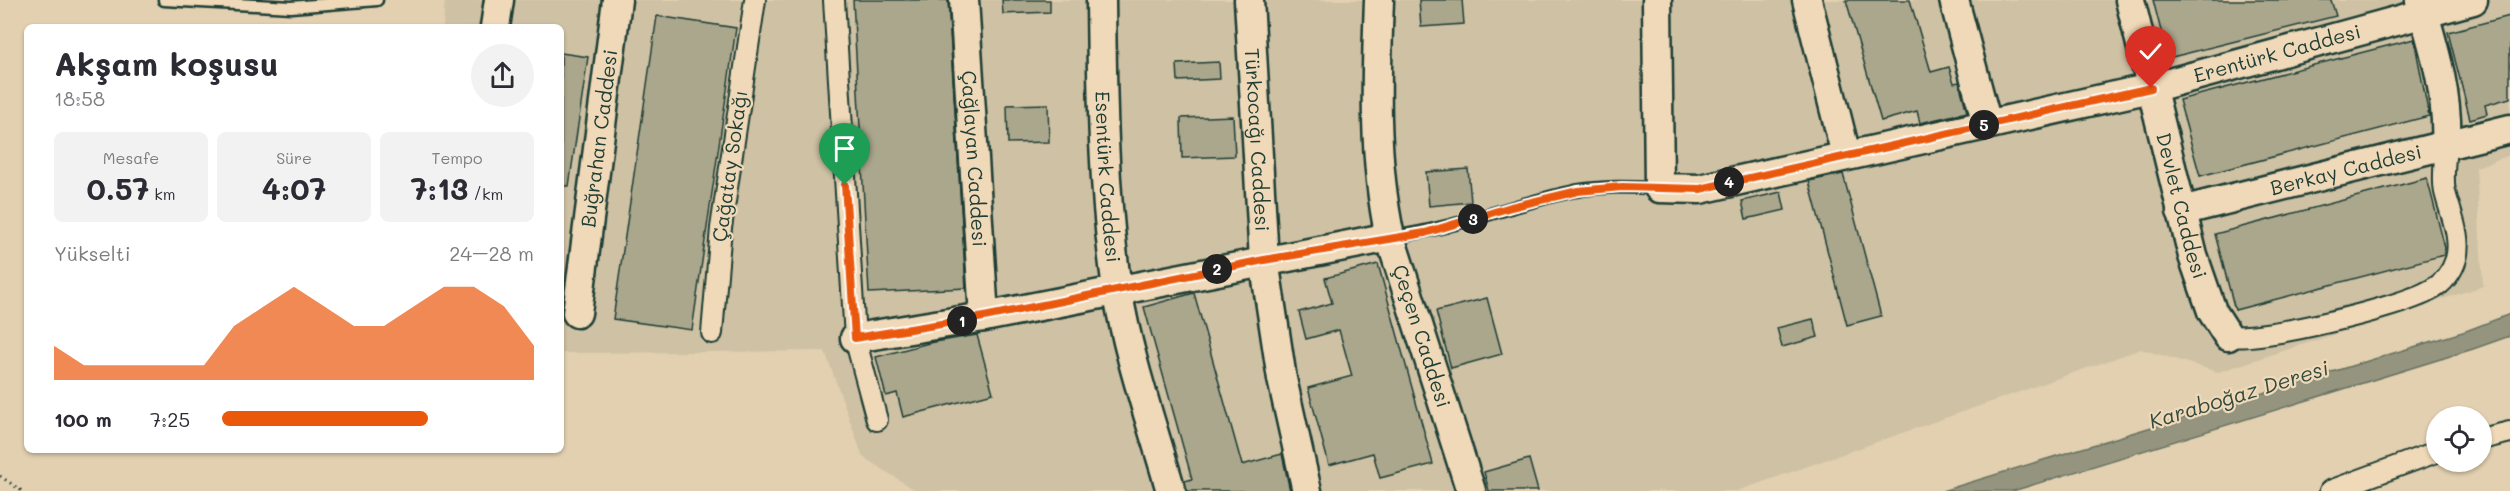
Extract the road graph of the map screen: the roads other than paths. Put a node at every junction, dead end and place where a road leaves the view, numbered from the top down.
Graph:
1 (164, 0) edge
2 (377, 0) edge
3 (500, 0) edge
4 (617, 0) edge
5 (754, 0) edge
6 (834, 0) edge
7 (964, 0) edge
8 (1101, 0) edge
9 (1249, 0) edge
10 (1379, 0) edge
11 (1657, 0) edge
12 (1807, 0) edge
13 (1954, 0) edge
14 (2130, 0) edge
15 (2473, 0) edge
16 (2422, 7) edge
17 (496, 24) edge
18 (2151, 88) junction
19 (1987, 124) junction
20 (2510, 129) edge
21 (2446, 146) junction
22 (1846, 155) junction
23 (1659, 188) junction
24 (2181, 211) junction
25 (1390, 237) junction
26 (1264, 260) junction
27 (1118, 289) junction
28 (577, 313) dead end
29 (984, 317) junction
30 (712, 333) dead end
31 (2228, 336) joint
32 (855, 338) junction
33 (876, 420) dead end
34 (2510, 432) edge
35 (2492, 436) edge
36 (2426, 456) edge
37 (1171, 491) edge
38 (1307, 491) edge
39 (1471, 491) edge
40 (2330, 491) edge

1 - 2 lane
3 - 17 street
4 - 28 street, Buğrahan Caddesi
5 - 30 street, Çağatay Sokağı
6 - 32 street
7 - 29 street, Çağlayan Caddesi
8 - 27 street, Esentürk Caddesi
9 - 26 street, Türkocağı Caddesi
10 - 25 street, Çeçen Caddesi
11 - 23 street
12 - 22 street
13 - 19 street
14 - 18 street, Devlet Caddesi
15 - 16 street, Erentürk Caddesi
16 - 18 street, Erentürk Caddesi
16 - 21 street
18 - 19 street, Erentürk Caddesi
18 - 24 street, Devlet Caddesi
19 - 22 street, Erentürk Caddesi
20 - 21 street, Berkay Caddesi
21 - 24 street, Berkay Caddesi
21 - 31 street
22 - 23 street, Erentürk Caddesi
23 - 25 lane
24 - 31 street, Devlet Caddesi
25 - 26 street
25 - 39 street, Çeçen Caddesi
26 - 27 street
26 - 38 street, Türkocağı Caddesi
27 - 29 street
27 - 37 street, Esentürk Caddesi
29 - 32 street
32 - 33 street
34 - 35 street
36 - 40 street

